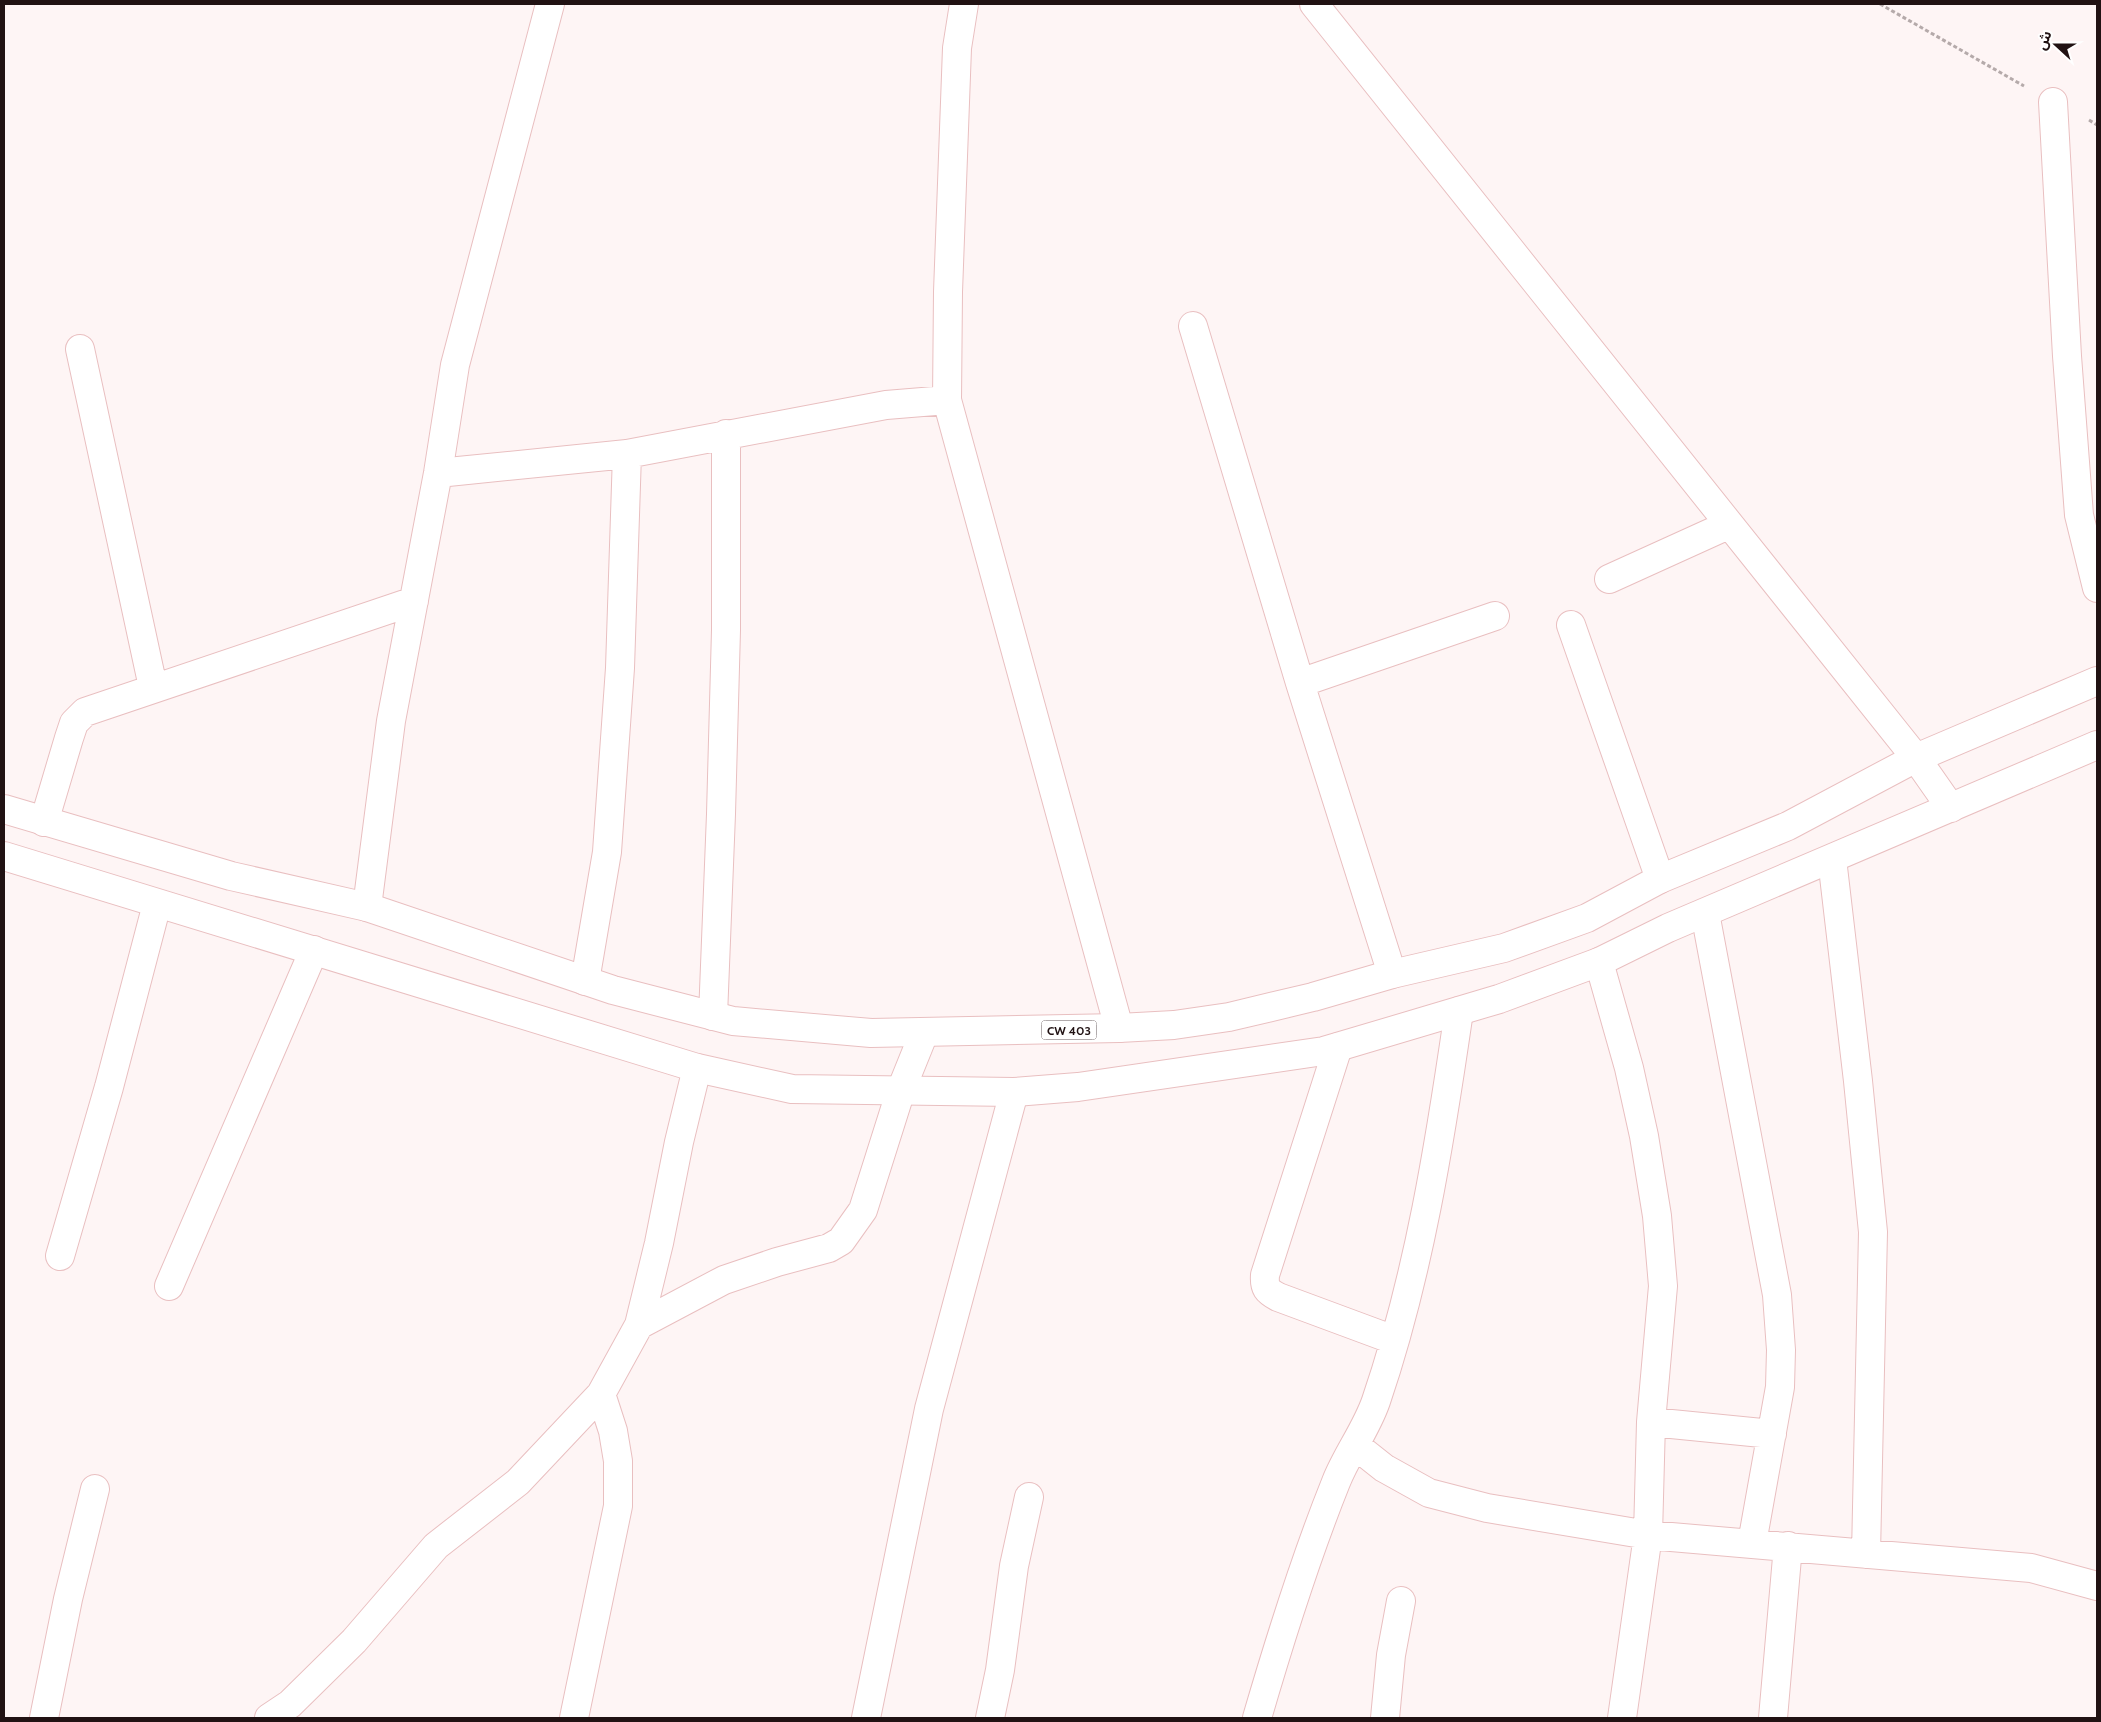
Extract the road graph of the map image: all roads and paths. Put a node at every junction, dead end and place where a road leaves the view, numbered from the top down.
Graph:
1 (550, 4) edge
2 (964, 4) edge
3 (1314, 4) edge
4 (1880, 4) edge
5 (2053, 102) junction
6 (2097, 125) edge
7 (1193, 326) dead end
8 (80, 349) dead end
9 (947, 400) junction
10 (726, 434) junction
11 (627, 454) junction
12 (438, 473) junction
13 (1728, 525) junction
14 (1609, 579) dead end
15 (2097, 588) edge
16 (414, 601) junction
17 (1496, 616) dead end
18 (1571, 625) dead end
19 (2097, 681) edge
20 (1300, 683) junction
21 (153, 687) junction
22 (2097, 745) edge
23 (1916, 758) junction
24 (1951, 808) junction
25 (4, 809) edge
26 (44, 822) junction
27 (4, 856) edge
28 (1832, 859) junction
29 (1660, 879) junction
30 (157, 904) junction
31 (367, 907) junction
32 (1705, 912) junction
33 (314, 950) junction
34 (1599, 962) junction
35 (1392, 974) junction
36 (585, 981) junction
37 (1459, 1010) junction
38 (713, 1016) junction
39 (1119, 1028) junction
40 (924, 1033) junction
41 (1338, 1047) junction
42 (697, 1068) junction
43 (900, 1090) junction
44 (1014, 1092) junction
45 (60, 1256) dead end
46 (169, 1286) dead end
47 (639, 1325) junction
48 (1394, 1340) junction
49 (601, 1394) junction
50 (1651, 1422) junction
51 (1772, 1434) junction
52 (1356, 1445) junction
53 (95, 1489) dead end
54 (1029, 1497) dead end
55 (1648, 1535) junction
56 (1752, 1543) junction
57 (1788, 1546) junction
58 (1866, 1554) junction
59 (2097, 1586) edge
60 (1401, 1601) dead end
61 (1262, 1717) edge
62 (44, 1718) edge
63 (269, 1718) edge
64 (574, 1718) edge
65 (866, 1718) edge
66 (990, 1718) edge
67 (1386, 1718) edge
68 (1622, 1718) edge
69 (1773, 1718) edge

1 - 12 street
2 - 9 street
3 - 13 street
4 - 5 path
5 - 6 path
5 - 15 street
7 - 20 street
8 - 21 street
9 - 10 street
9 - 39 street
10 - 11 street
10 - 38 street
11 - 12 street
11 - 36 street
12 - 16 street
13 - 14 street
13 - 23 street
16 - 21 street
16 - 31 street
17 - 20 street
18 - 29 street
19 - 23 street, CW 403
20 - 35 street
21 - 26 street
22 - 24 street
23 - 24 street
23 - 29 street, CW 403
24 - 28 street
25 - 26 street, CW 403
26 - 31 street, CW 403
27 - 30 street
28 - 32 street
28 - 58 street
29 - 35 street, CW 403
30 - 33 street
30 - 45 street
31 - 36 street, CW 403
32 - 34 street
32 - 51 street
33 - 42 street
33 - 46 street
34 - 37 street
34 - 50 street
35 - 39 street, CW 403
36 - 38 street, CW 403
37 - 41 street
37 - 48 street
38 - 40 street, CW 403
39 - 40 street, CW 403
40 - 43 street
41 - 44 street
41 - 48 street
42 - 43 street
42 - 47 street
43 - 44 street
43 - 47 street
44 - 65 street
47 - 49 street
48 - 52 street
49 - 63 street
49 - 64 street
50 - 51 street
50 - 55 street
51 - 56 street
52 - 55 street
52 - 61 street
53 - 62 street
54 - 66 street
55 - 56 street
55 - 68 street
56 - 57 street
57 - 58 street
57 - 69 street
58 - 59 street
60 - 67 street

